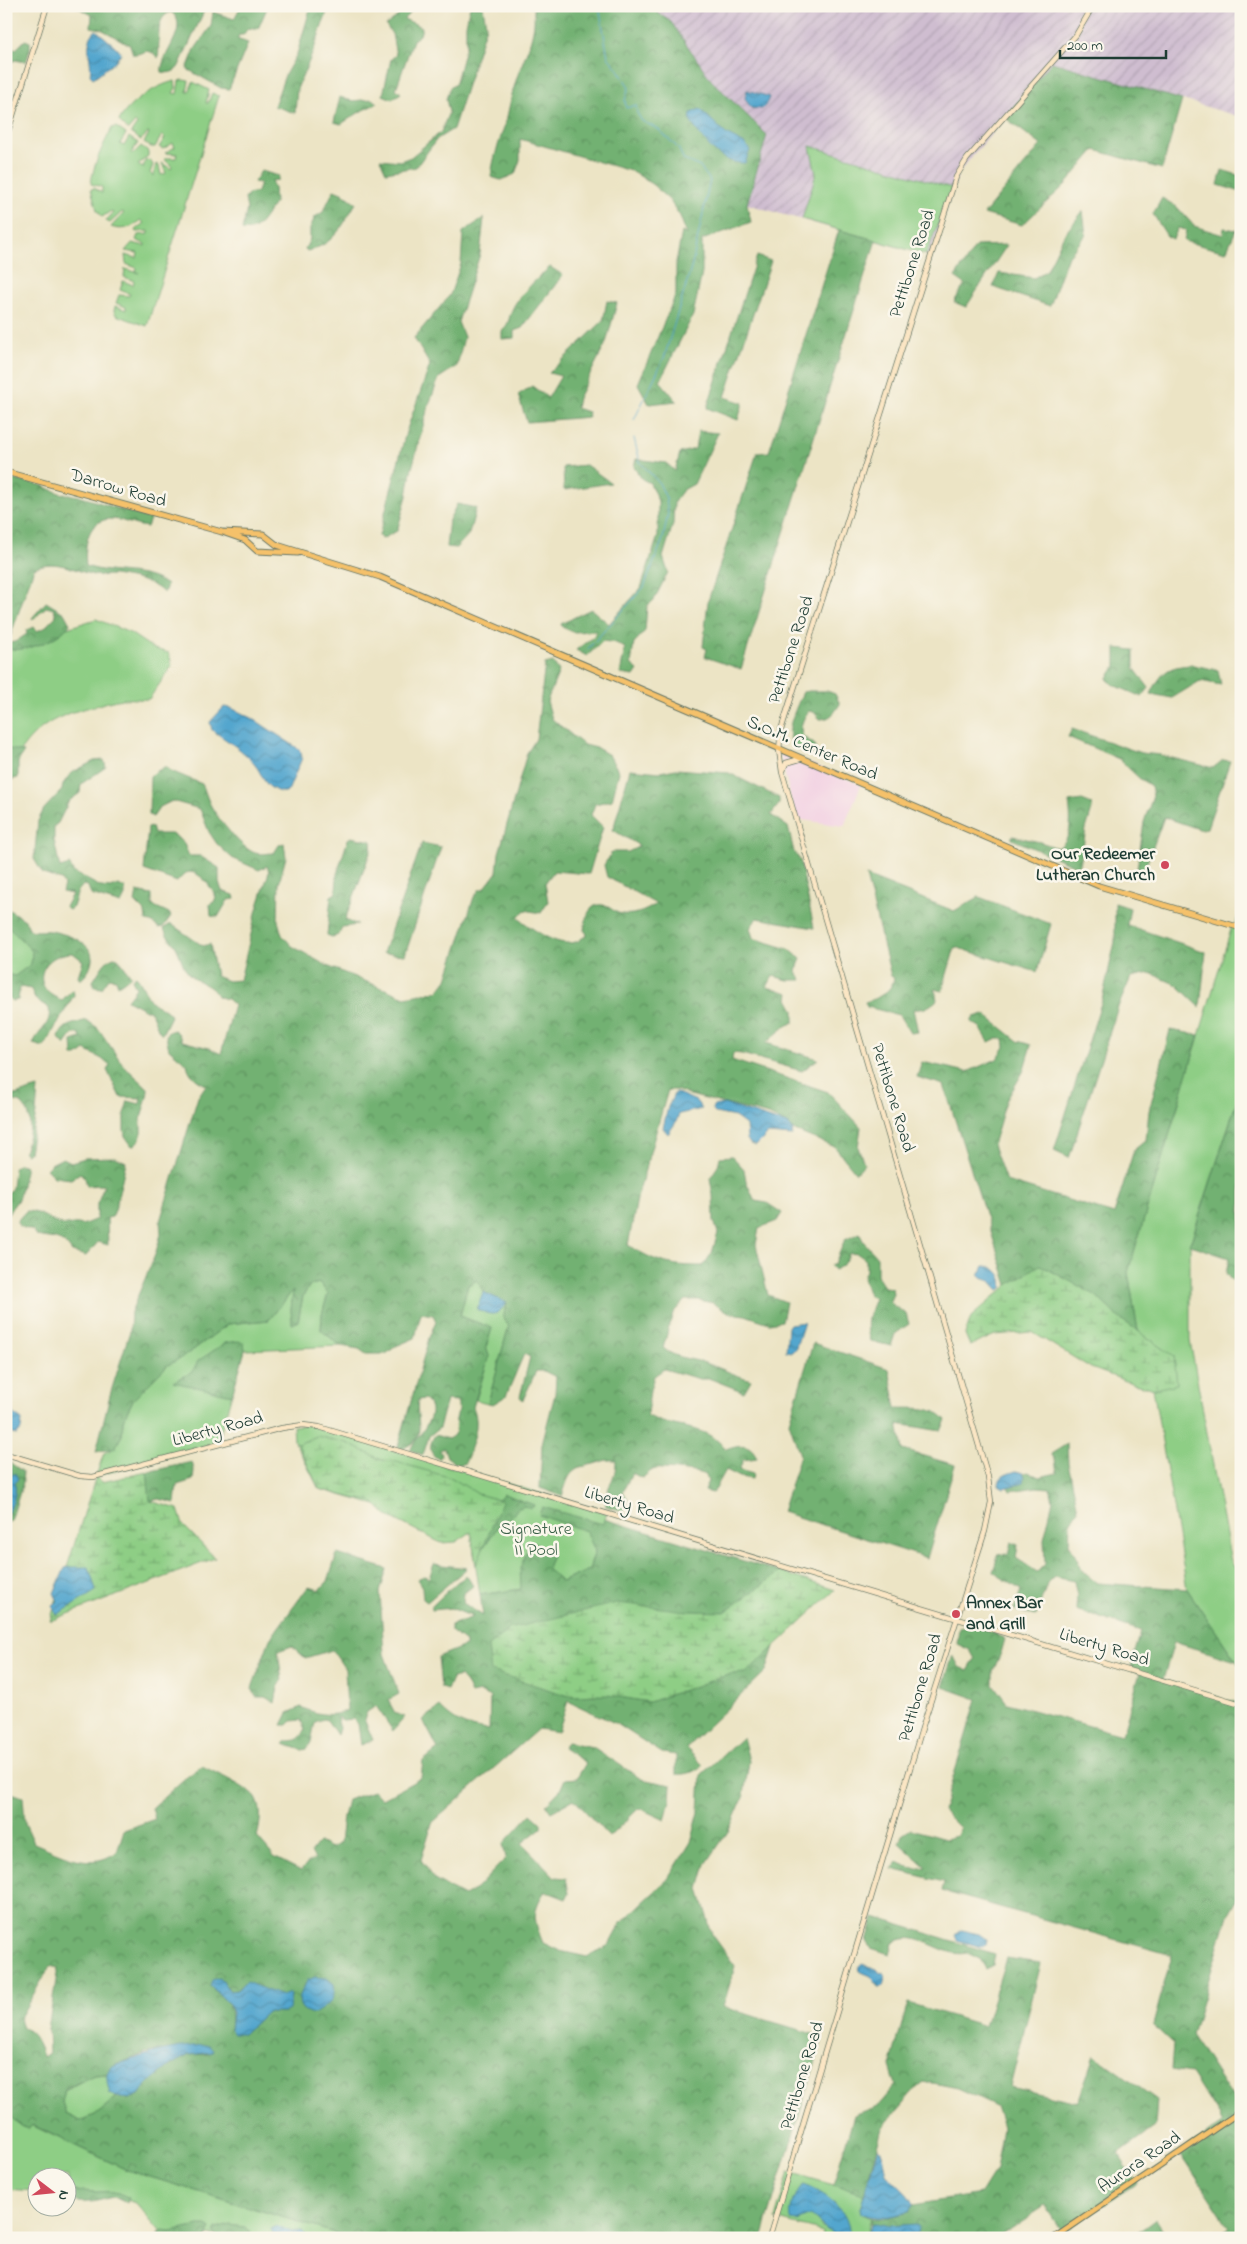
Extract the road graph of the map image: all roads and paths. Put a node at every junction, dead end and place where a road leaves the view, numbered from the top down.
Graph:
1 (47, 6) edge
2 (1092, 6) edge
3 (6, 138) edge
4 (6, 472) edge
5 (222, 532) junction
6 (256, 534) junction
7 (269, 540) junction
8 (252, 544) junction
9 (264, 550) junction
10 (298, 553) junction
11 (380, 577) joint
12 (779, 750) junction
13 (800, 759) junction
14 (782, 772) junction
15 (1241, 928) edge
16 (6, 1454) edge
17 (957, 1618) junction
18 (1241, 1704) edge
19 (1241, 2111) edge
20 (769, 2238) edge
21 (1054, 2238) edge

1 - 3 street
2 - 12 street, Pettibone Road
4 - 5 main road, Darrow Road
5 - 6 main road, Darrow Road
5 - 8 main road, Darrow Road
6 - 7 main road, Darrow Road
6 - 8 main road
7 - 9 main road
7 - 10 main road, Darrow Road
8 - 9 main road, Darrow Road
9 - 10 main road, Darrow Road
10 - 11 main road, Darrow Road
11 - 12 main road, S.O.M. Center Road
12 - 13 main road, S.O.M. Center Road
12 - 14 street, Pettibone Road
13 - 14 street
13 - 15 main road, S.O.M. Center Road
14 - 17 street, Pettibone Road
16 - 17 street, Liberty Road
17 - 18 street, Liberty Road
17 - 20 street, Pettibone Road
19 - 21 main road, Aurora Road

